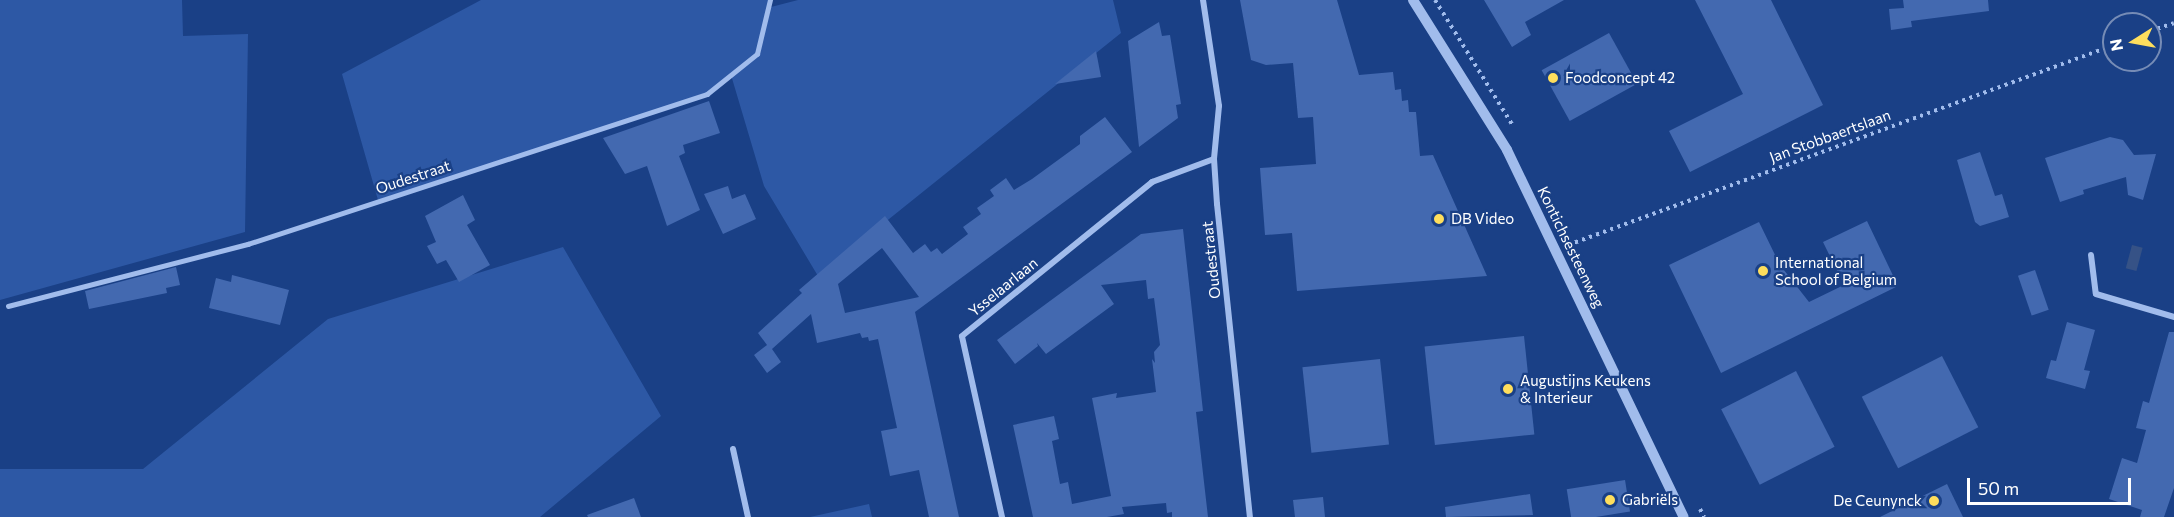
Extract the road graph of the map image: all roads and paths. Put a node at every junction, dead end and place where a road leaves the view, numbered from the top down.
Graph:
1 (770, 0) edge
2 (1203, 0) edge
3 (1413, 0) edge
4 (2102, 49) edge
5 (1214, 159) junction
6 (1556, 252) junction
7 (2091, 255) dead end
8 (8, 306) dead end
9 (2174, 317) edge
10 (734, 449) dead end
11 (748, 517) edge
12 (1002, 517) edge
13 (1250, 517) edge
14 (1684, 517) edge

1 - 8 lane, Oudestraat
2 - 5 street, Oudestraat
3 - 6 street, Kontichsesteenweg
4 - 6 path, Jan Stobbaertslaan
5 - 12 street, Ysselaarlaan
5 - 13 street, Oudestraat
6 - 14 street, Kontichsesteenweg
7 - 9 street
10 - 11 street

